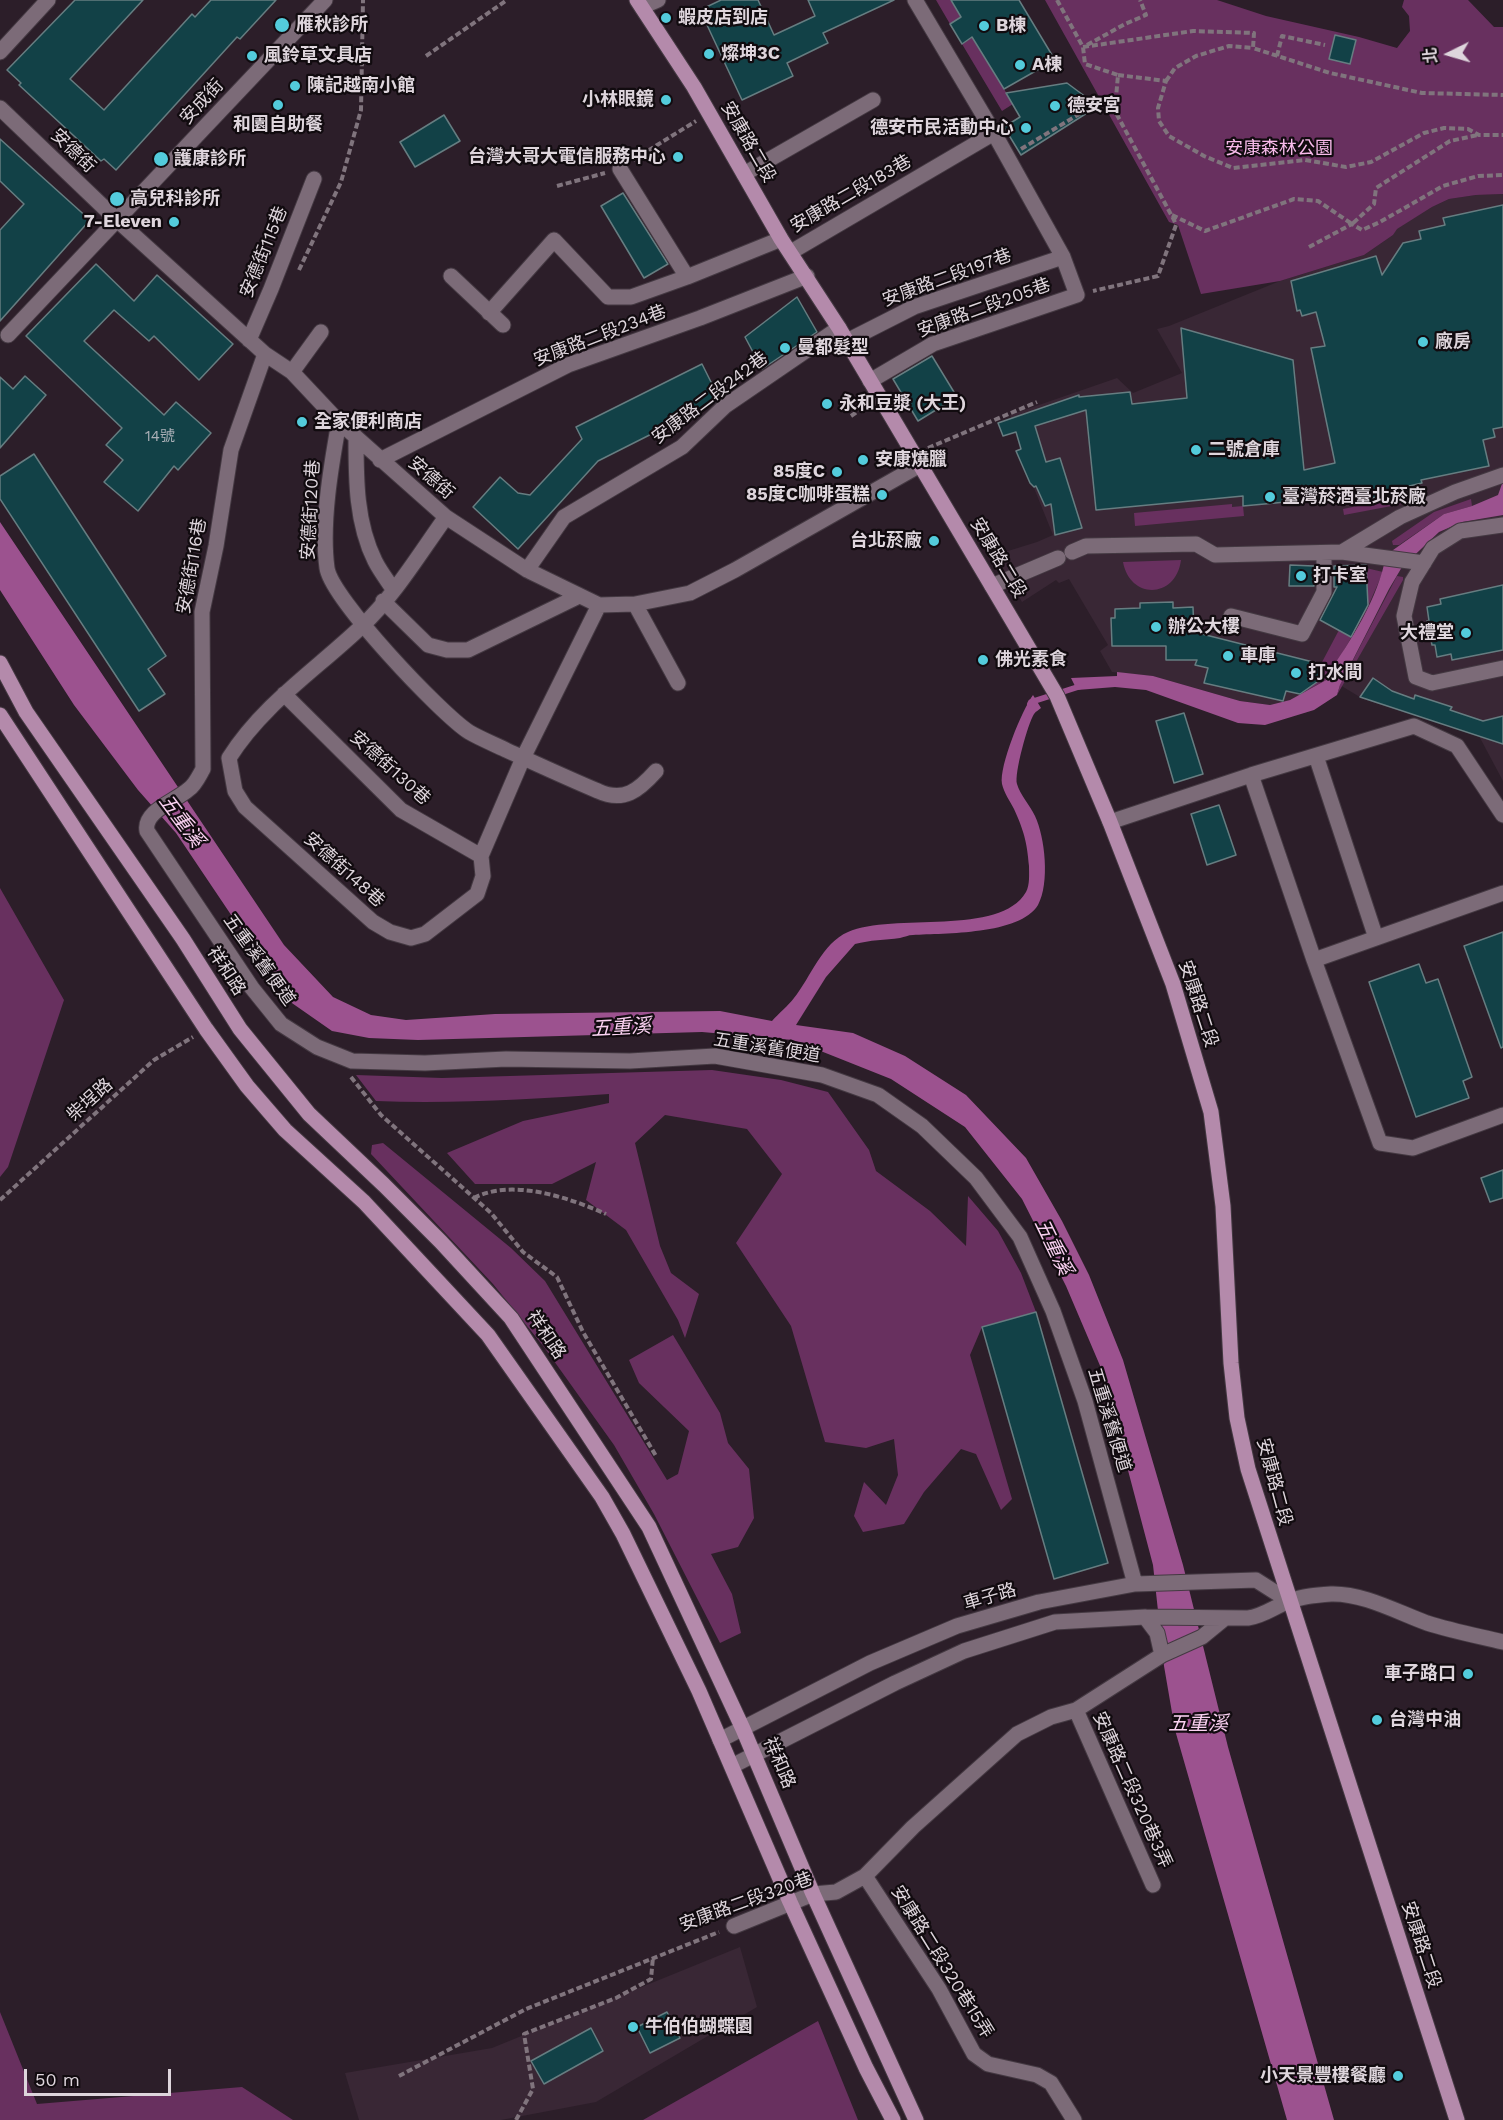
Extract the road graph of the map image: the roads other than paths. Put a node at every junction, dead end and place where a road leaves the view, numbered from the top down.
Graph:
1 (48, 0) edge
2 (325, 0) edge
3 (658, 0) edge
4 (915, 0) edge
5 (640, 4) edge
6 (0, 52) edge
7 (873, 100) dead end
8 (0, 108) edge
9 (994, 133) junction
10 (620, 169) road end
11 (744, 174) junction
12 (314, 179) dead end
13 (117, 220) junction
14 (782, 238) junction
15 (791, 252) junction
16 (1063, 257) junction
17 (451, 276) dead end
18 (807, 276) junction
19 (687, 277) junction
20 (489, 313) junction
21 (503, 325) dead end
22 (321, 332) dead end
23 (843, 334) junction
24 (8, 335) dead end
25 (249, 339) junction
26 (265, 354) junction
27 (292, 372) junction
28 (870, 381) junction
29 (339, 423) junction
30 (356, 438) junction
31 (917, 459) junction
32 (380, 460) junction
33 (1502, 475) edge
34 (446, 517) junction
35 (1503, 525) edge
36 (1342, 552) junction
37 (1324, 553) junction
38 (1419, 562) junction
39 (527, 570) junction
40 (992, 586) junction
41 (393, 589) junction
42 (579, 596) junction
43 (383, 601) junction
44 (635, 604) junction
45 (599, 605) junction
46 (1231, 616) dead end
47 (364, 624) junction
48 (0, 663) edge
49 (1503, 668) edge
50 (678, 683) dead end
51 (284, 694) junction
52 (0, 715) edge
53 (1316, 756) junction
54 (524, 758) junction
55 (656, 771) dead end
56 (1251, 775) junction
57 (191, 788) joint
58 (1503, 815) edge
59 (1110, 822) junction
60 (481, 856) junction
61 (1503, 893) edge
62 (1376, 938) junction
63 (1314, 960) junction
64 (1503, 1116) edge
65 (1135, 1584) junction
66 (1289, 1601) junction
67 (1145, 1617) junction
68 (1224, 1619) junction
69 (1503, 1642) edge
70 (1162, 1655) junction
71 (1076, 1710) junction
72 (743, 1729) junction
73 (720, 1740) junction
74 (754, 1754) junction
75 (732, 1766) junction
76 (865, 1876) junction
77 (1153, 1885) dead end
78 (813, 1894) junction
79 (790, 1902) junction
80 (734, 1926) road end
81 (866, 2068) junction
82 (884, 2120) edge
83 (893, 2120) edge
84 (917, 2120) edge
85 (1074, 2120) edge
86 (1457, 2120) edge

1 - 6 street
2 - 13 street, 安成街
3 - 5 street
4 - 9 street
5 - 11 main road, 安康路二段
7 - 11 street
8 - 13 street, 安德街
9 - 15 street, 安康路二段183巷
9 - 16 street
10 - 19 street
11 - 14 main road, 安康路二段
12 - 25 street, 安德街115巷
13 - 24 street, 安成街
13 - 25 street, 安德街
14 - 15 main road, 安康路二段
14 - 19 street
15 - 18 main road, 安康路二段
16 - 23 street, 安康路二段197巷
16 - 28 street, 安康路二段205巷
17 - 20 street
18 - 23 main road, 安康路二段
18 - 32 street, 安康路二段234巷
19 - 20 street
20 - 21 street
22 - 27 street
23 - 28 main road, 安康路二段
23 - 39 street, 安康路二段242巷
25 - 26 street, 安德街
26 - 27 street, 安德街
26 - 57 street, 安德街116巷
27 - 29 street, 安德街
28 - 31 main road, 安康路二段
29 - 30 street, 安德街
29 - 47 street, 安德街120巷
30 - 32 street, 安德街
30 - 41 street
31 - 40 main road, 安康路二段
31 - 44 street, 安德街
32 - 34 street, 安德街
33 - 36 street
34 - 39 street, 安德街
34 - 41 street, 安德街148巷
35 - 38 street
36 - 37 street
36 - 38 street
37 - 40 street
37 - 46 street
38 - 49 street
39 - 42 street, 安德街
40 - 59 main road, 安康路二段
41 - 43 street, 安德街148巷
42 - 43 street
42 - 45 street, 安德街
43 - 47 street, 安德街148巷
44 - 45 street, 安德街
44 - 50 street
45 - 54 street, 安德街148巷
47 - 51 street, 安德街148巷
47 - 54 street, 安德街120巷
48 - 72 main road, 祥和路
51 - 60 street, 安德街130巷
51 - 60 street, 安德街148巷
52 - 73 main road
53 - 56 street
53 - 58 street
53 - 62 street
54 - 55 street, 安德街120巷
54 - 60 street, 安德街148巷
56 - 59 street
56 - 63 street
57 - 65 street, 五重溪舊便道
59 - 66 main road, 安康路二段
61 - 62 street
62 - 63 street
63 - 64 street
65 - 66 street, 車子路
65 - 72 street, 車子路
66 - 68 street
66 - 69 street
66 - 86 main road, 安康路二段
67 - 68 street
67 - 70 street
67 - 74 street
68 - 70 street, 安康路二段320巷
70 - 71 street, 安康路二段320巷
71 - 76 street, 安康路二段320巷
71 - 77 street, 安康路二段320巷3弄
72 - 73 street, 車子路
72 - 74 main road, 祥和路
73 - 75 main road
74 - 75 street
74 - 78 main road, 祥和路
75 - 79 main road
76 - 78 street, 安康路二段320巷
76 - 85 street, 安康路二段320巷15弄
78 - 79 street, 安康路二段320巷
78 - 84 main road, 祥和路
79 - 80 street, 安康路二段320巷
79 - 81 main road
81 - 82 main road
81 - 83 main road

